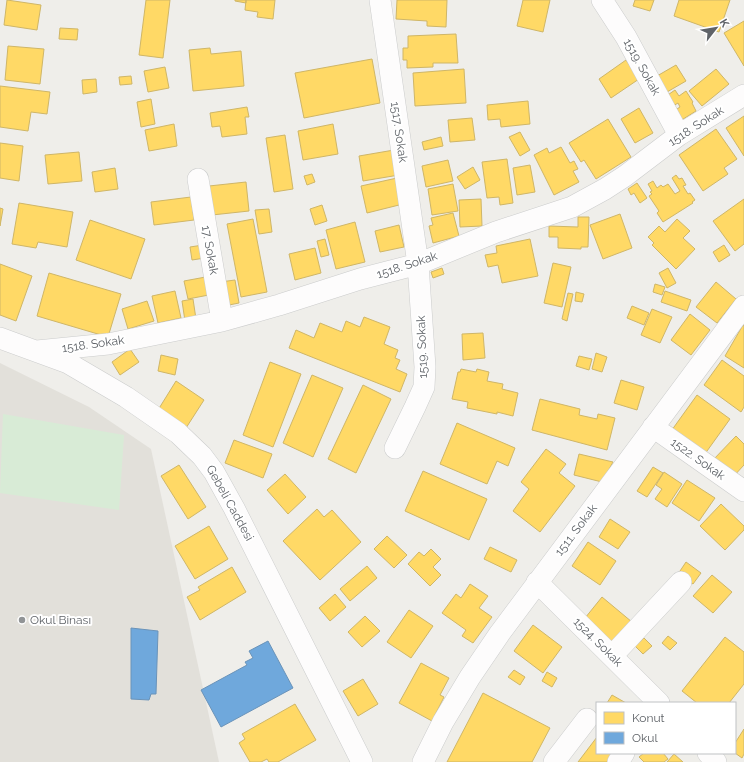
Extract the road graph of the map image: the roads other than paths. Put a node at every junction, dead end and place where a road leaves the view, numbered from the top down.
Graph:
1 (380, 0) edge
2 (602, 0) edge
3 (744, 95) edge
4 (679, 135) junction
5 (198, 179) dead end
6 (418, 264) junction
7 (744, 306) edge
8 (222, 321) junction
9 (0, 338) edge
10 (36, 350) junction
11 (653, 427) junction
12 (395, 448) dead end
13 (744, 491) edge
14 (538, 582) junction
15 (681, 582) dead end
16 (612, 656) junction
17 (652, 700) edge
18 (587, 719) dead end
19 (709, 754) edge
20 (362, 762) edge
21 (423, 762) edge
22 (554, 762) edge
23 (716, 762) edge

1 - 6 street, 1517. Sokak
2 - 4 street, 1519. Sokak
3 - 4 street, 1518. Sokak
4 - 6 street, 1518. Sokak
5 - 8 street, 17. Sokak
6 - 8 street, 1518. Sokak
6 - 12 street, 1519. Sokak
7 - 11 street, 1511. Sokak
8 - 10 street, 1518. Sokak
9 - 10 street, Gebeli Caddesi
10 - 20 street, Gebeli Caddesi
11 - 13 street, 1522. Sokak
11 - 14 street, 1511. Sokak
14 - 16 street, 1524. Sokak
14 - 21 street, 1511. Sokak
15 - 16 street
16 - 17 street, 1524. Sokak
18 - 22 street
19 - 23 street

